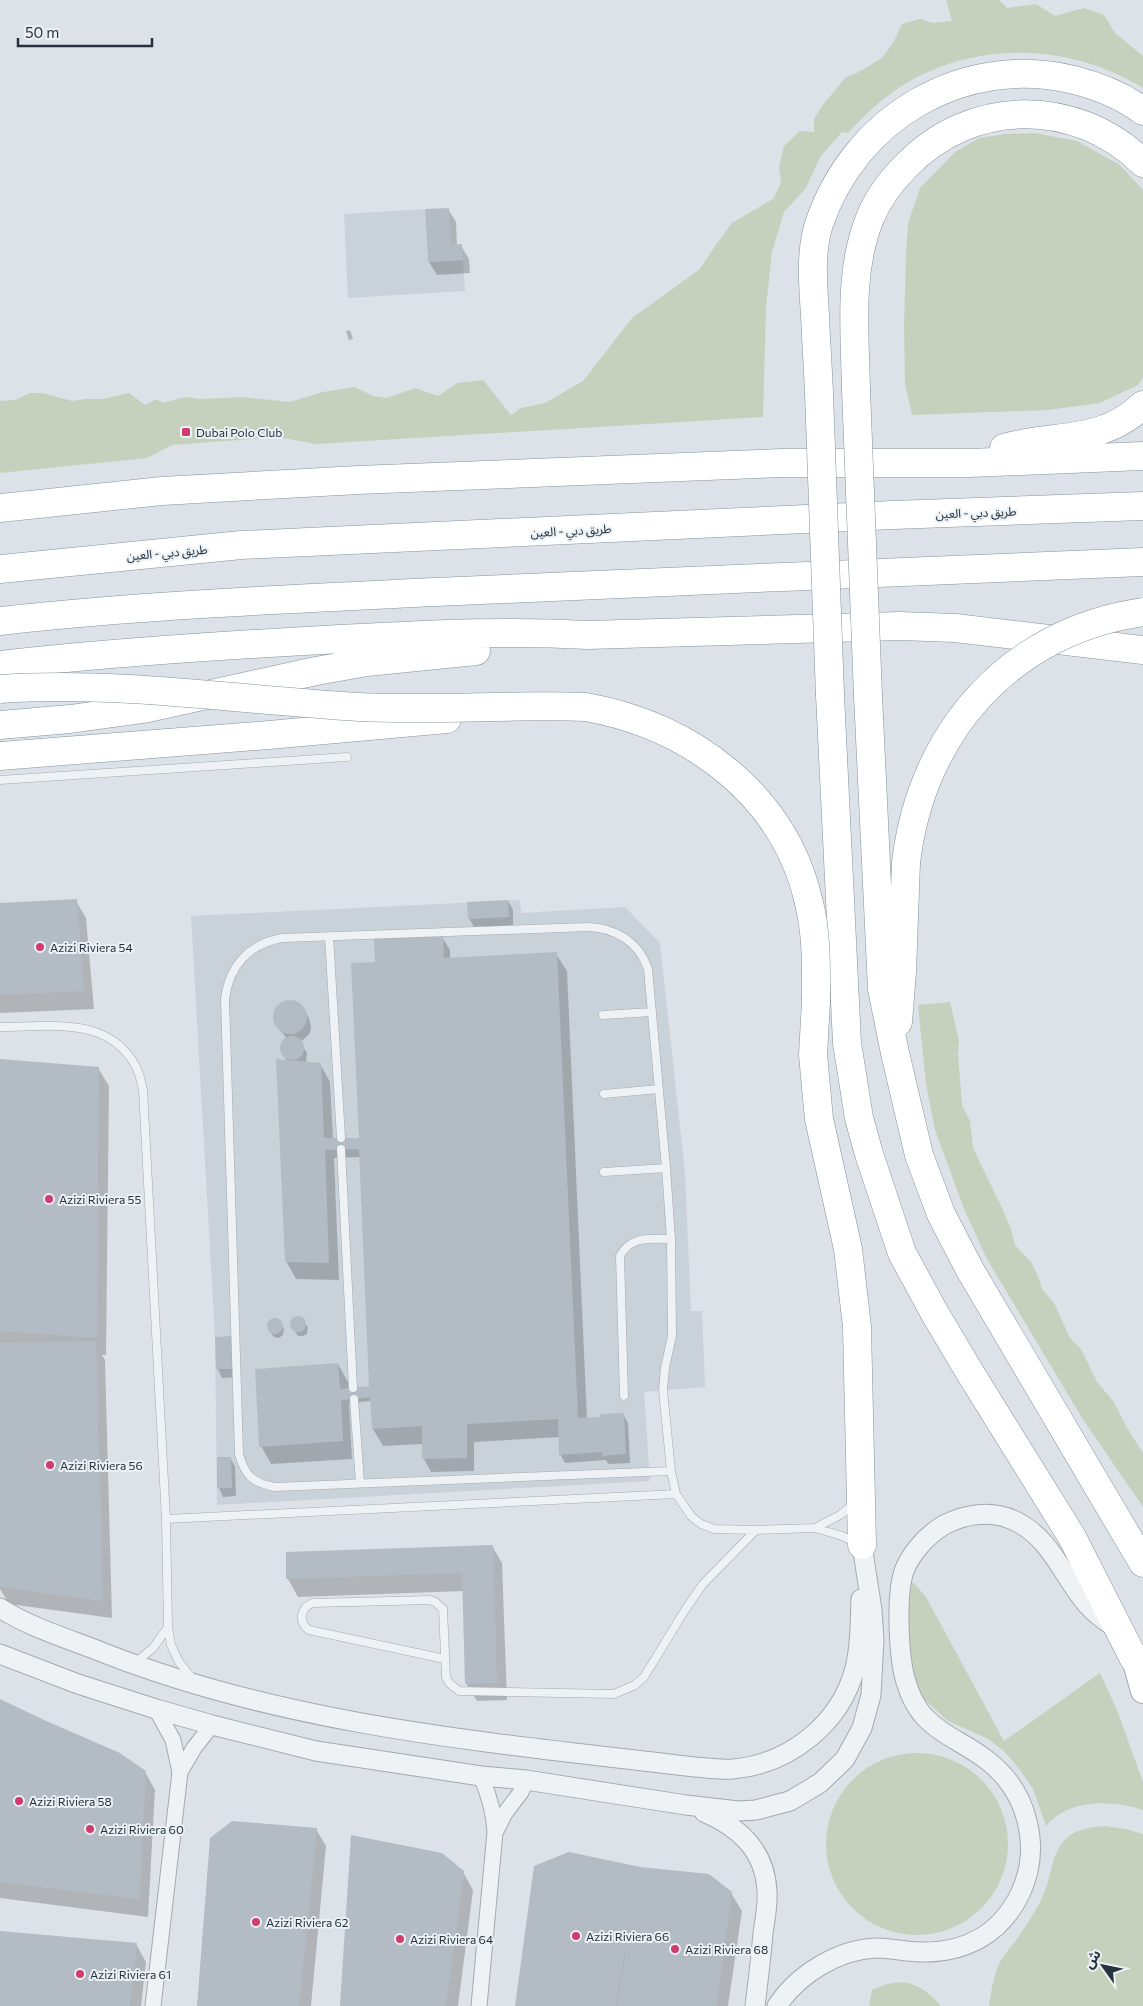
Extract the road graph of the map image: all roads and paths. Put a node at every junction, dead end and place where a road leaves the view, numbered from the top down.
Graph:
1 (1143, 111) edge
2 (1143, 163) edge
3 (1143, 406) edge
4 (1143, 456) edge
5 (970, 463) junction
6 (1143, 506) edge
7 (0, 508) edge
8 (1143, 562) edge
9 (0, 569) edge
10 (1143, 612) edge
11 (0, 621) edge
12 (586, 635) junction
13 (1143, 650) edge
14 (0, 665) edge
15 (0, 689) edge
16 (531, 707) junction
17 (0, 725) edge
18 (0, 756) edge
19 (348, 757) dead end
20 (0, 780) edge
21 (329, 936) junction
22 (816, 1001) junction
23 (652, 1012) junction
24 (603, 1015) dead end
25 (0, 1027) edge
26 (894, 1053) junction
27 (659, 1089) junction
28 (604, 1094) dead end
29 (341, 1138) dead end
30 (341, 1149) dead end
31 (666, 1168) junction
32 (604, 1172) dead end
33 (671, 1239) junction
34 (902, 1253) junction
35 (353, 1388) dead end
36 (624, 1396) dead end
37 (354, 1399) dead end
38 (671, 1471) junction
39 (360, 1483) junction
40 (676, 1494) junction
41 (861, 1498) junction
42 (166, 1519) junction
43 (815, 1528) junction
44 (756, 1530) junction
45 (862, 1545) junction
46 (1143, 1562) edge
47 (0, 1608) edge
48 (168, 1627) junction
49 (1121, 1631) junction
50 (0, 1654) edge
51 (445, 1659) junction
52 (1134, 1659) joint
53 (133, 1664) junction
54 (206, 1689) junction
55 (1143, 1691) edge
56 (156, 1709) junction
57 (212, 1726) junction
58 (180, 1772) junction
59 (480, 1776) junction
60 (526, 1780) junction
61 (686, 1805) junction
62 (495, 1832) junction
63 (153, 2006) edge
64 (480, 2006) edge
65 (755, 2006) edge
66 (777, 2006) edge

1 - 34 highway, bridge
2 - 26 highway, bridge
3 - 5 highway
4 - 5 highway
5 - 7 highway
6 - 9 highway, طريق دبي - العين
8 - 11 highway
10 - 26 highway, bridge
12 - 13 highway
12 - 14 highway
12 - 17 highway
15 - 16 highway, bridge
16 - 18 highway, bridge
16 - 22 highway, bridge
19 - 20 lane
21 - 23 lane
21 - 29 lane
21 - 39 lane
22 - 34 highway
22 - 41 highway
23 - 24 lane
23 - 27 lane
25 - 42 lane
26 - 46 highway
27 - 28 lane
27 - 31 lane
30 - 35 lane
31 - 32 lane
31 - 33 lane
33 - 36 lane
33 - 38 lane
34 - 49 highway
37 - 39 lane
38 - 39 lane
38 - 40 lane
40 - 42 lane
40 - 44 lane
41 - 43 lane
41 - 45 highway
42 - 48 lane
43 - 44 lane
43 - 45 lane
44 - 51 lane
45 - 54 street
45 - 61 street
47 - 53 street
48 - 53 lane
48 - 54 lane
49 - 52 highway
49 - 66 street
50 - 56 street
51 - 51 lane
52 - 55 main road
53 - 54 street
56 - 57 street
56 - 58 street
57 - 58 street
57 - 59 street
58 - 63 street
59 - 60 street
59 - 62 street
60 - 61 street
60 - 62 street
61 - 65 street
62 - 64 street

